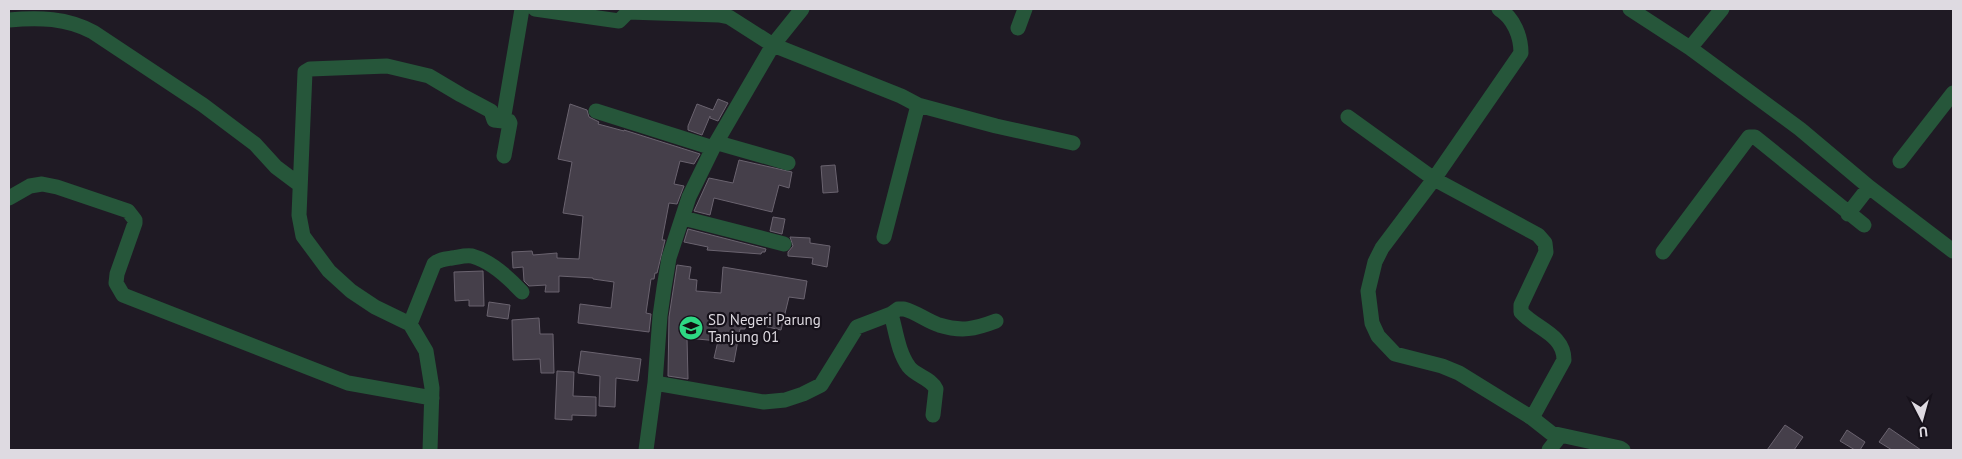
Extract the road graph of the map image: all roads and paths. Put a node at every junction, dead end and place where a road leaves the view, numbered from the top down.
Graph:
1 (522, 9) edge
2 (536, 9) edge
3 (802, 9) edge
4 (1025, 9) edge
5 (1499, 9) edge
6 (1630, 9) edge
7 (1722, 9) edge
8 (9, 20) edge
9 (1018, 28) dead end
10 (773, 44) junction
11 (1690, 48) junction
12 (1953, 93) edge
13 (918, 106) junction
14 (596, 111) dead end
15 (1348, 117) dead end
16 (502, 121) junction
17 (1073, 143) dead end
18 (716, 145) junction
19 (504, 156) dead end
20 (1900, 161) dead end
21 (788, 163) dead end
22 (1434, 179) junction
23 (300, 185) junction
24 (1869, 187) junction
25 (9, 198) edge
26 (1848, 214) junction
27 (683, 218) junction
28 (1864, 225) dead end
29 (884, 237) dead end
30 (784, 244) dead end
31 (1953, 251) edge
32 (1663, 252) dead end
33 (522, 292) dead end
34 (892, 314) junction
35 (996, 321) dead end
36 (410, 324) junction
37 (655, 383) junction
38 (432, 398) junction
39 (932, 415) dead end
40 (1532, 418) junction
41 (1560, 436) junction
42 (430, 450) edge
43 (646, 450) edge
44 (1549, 450) edge
45 (1623, 450) edge

1 - 16 street
2 - 10 street
3 - 10 street
4 - 9 street
5 - 22 street
6 - 11 street
7 - 11 street
8 - 23 street
10 - 13 street
10 - 18 street
11 - 24 street
12 - 20 street
13 - 17 street
13 - 29 street
14 - 18 street
15 - 22 street
16 - 19 street
16 - 23 street
18 - 21 street
18 - 27 street
22 - 40 street
22 - 40 street
23 - 36 street
24 - 26 street
24 - 31 street
25 - 38 street
26 - 28 street
26 - 32 street
27 - 30 street
27 - 37 street
33 - 36 street
34 - 35 street
34 - 37 street
34 - 39 street
36 - 38 street
37 - 43 street
38 - 42 street
40 - 41 street
41 - 44 street
41 - 45 street

